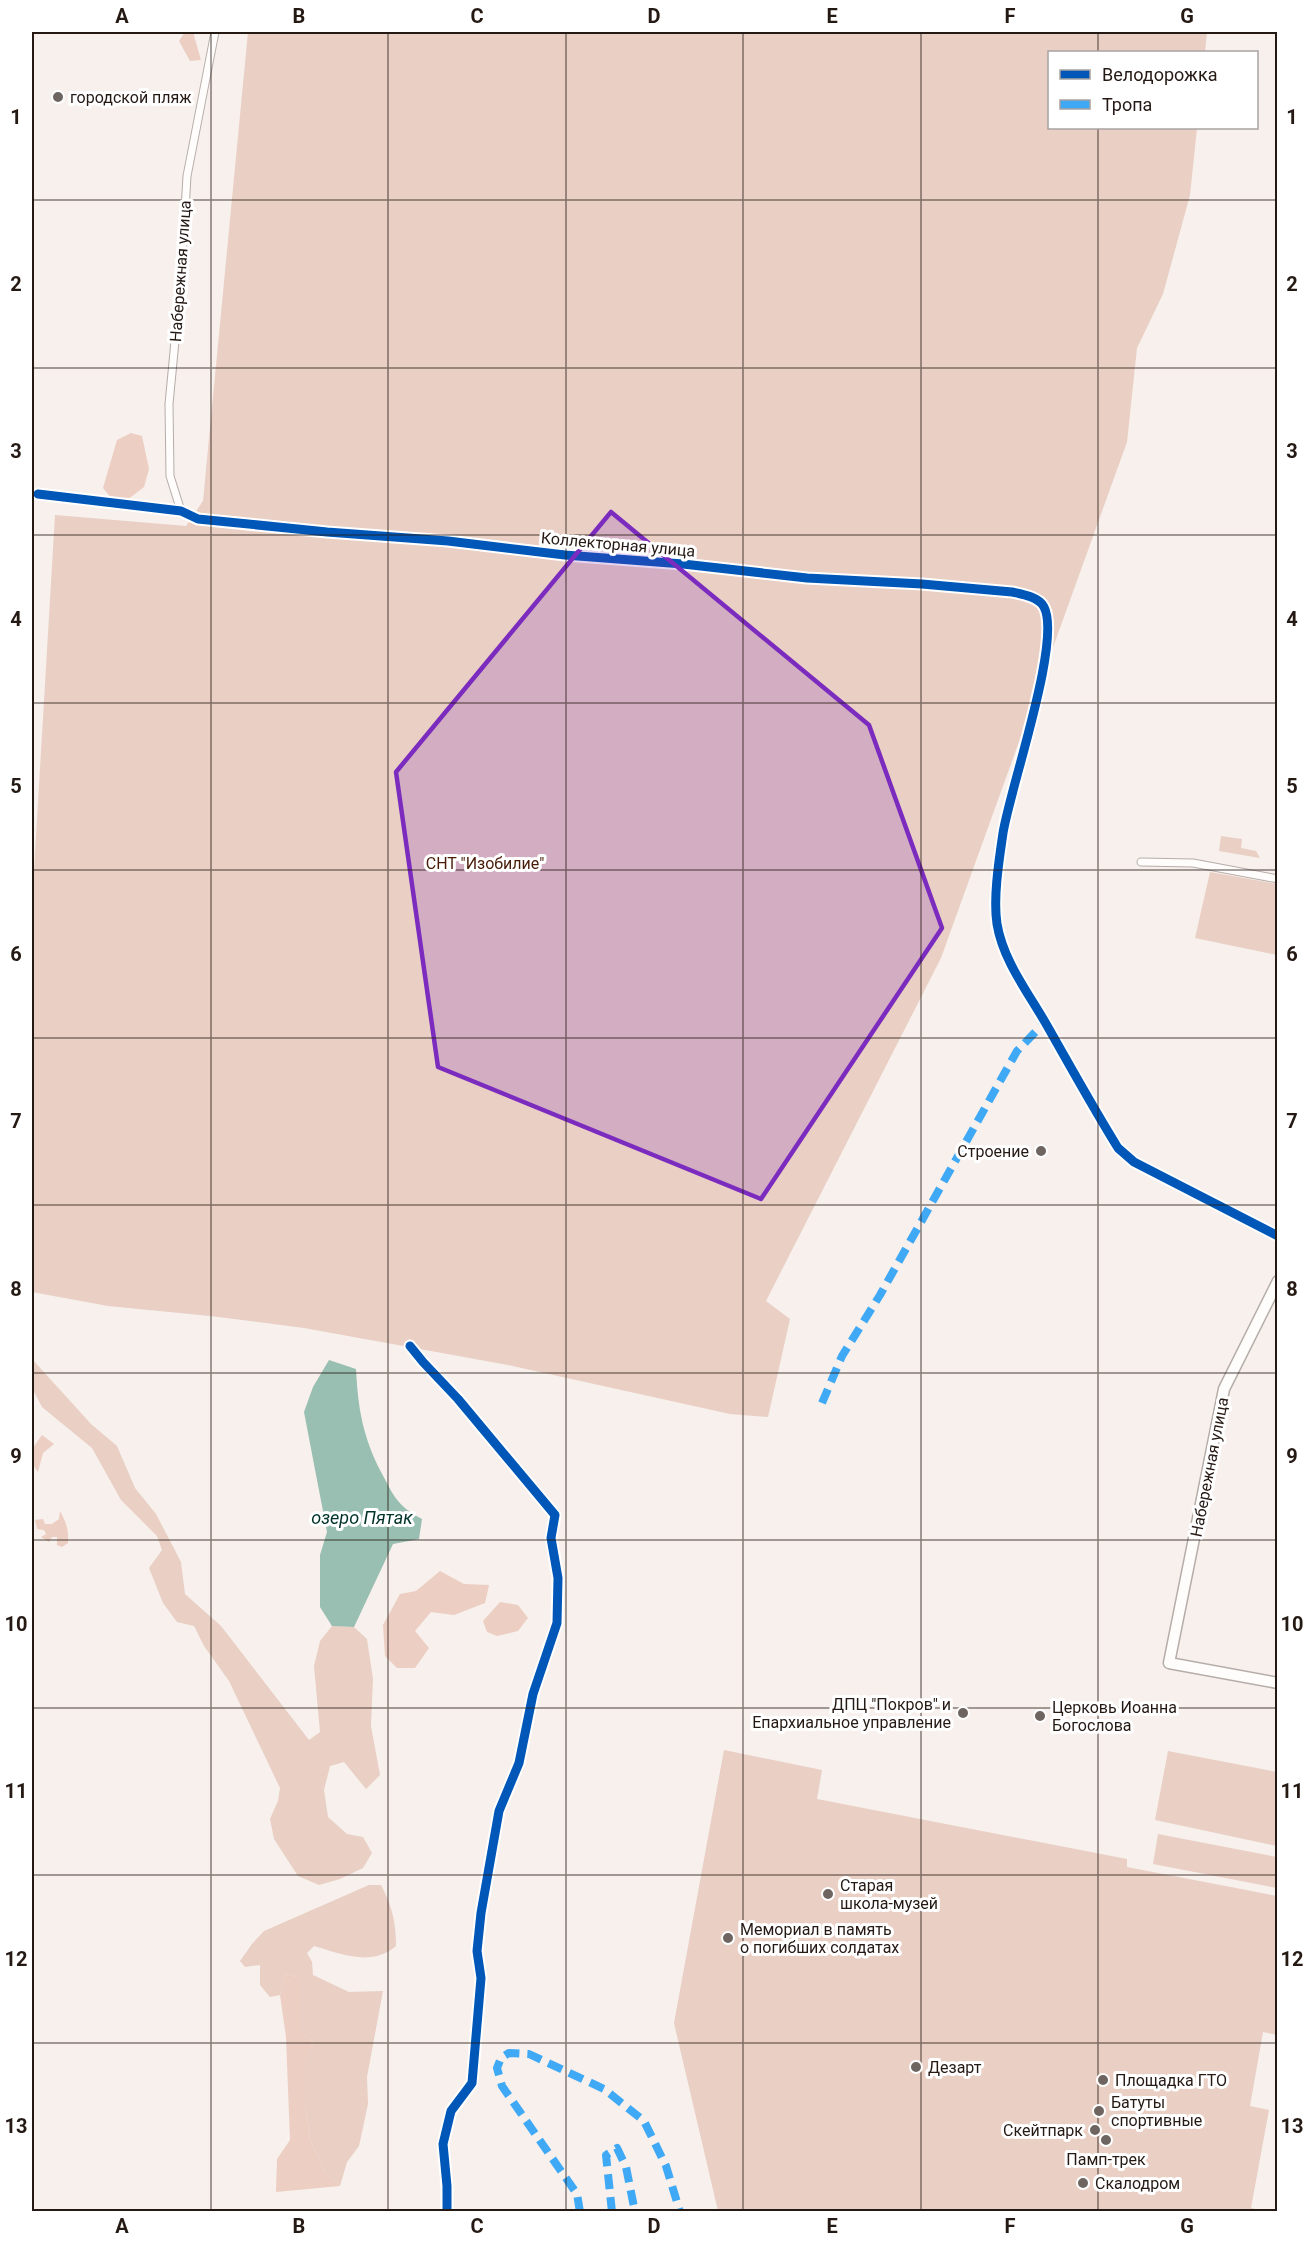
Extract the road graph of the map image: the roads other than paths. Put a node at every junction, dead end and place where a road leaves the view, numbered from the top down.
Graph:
1 (215, 32) edge
2 (38, 494) dead end
3 (181, 511) junction
4 (1142, 862) dead end
5 (1278, 879) edge
6 (1278, 1236) edge
7 (1278, 1281) edge
8 (410, 1346) dead end
9 (1278, 1683) edge
10 (447, 2211) edge

1 - 3 street, Набережная улица
2 - 3 street, Коллекторная улица
3 - 6 street, Коллекторная улица
4 - 5 street
7 - 9 street, Набережная улица
8 - 10 street

